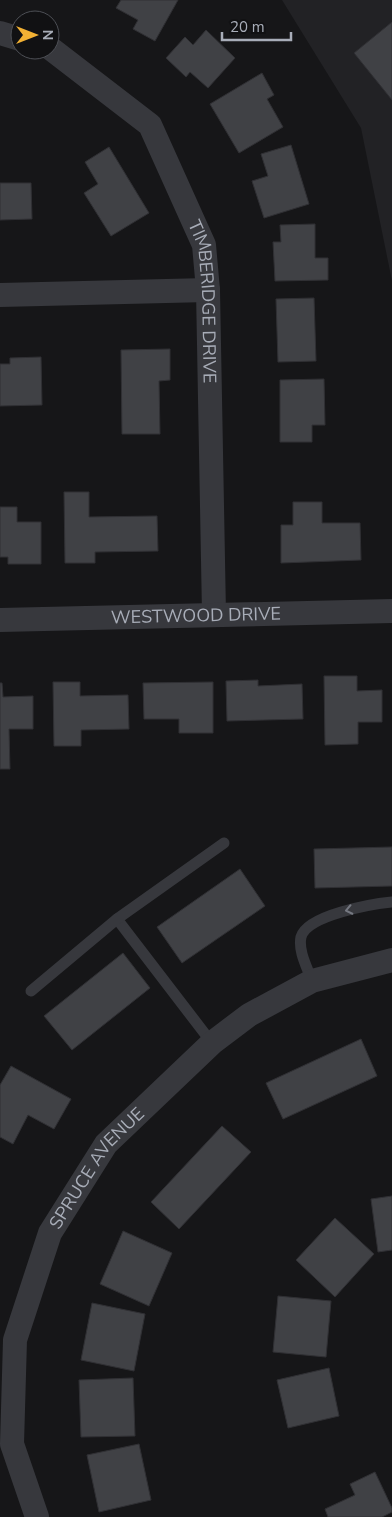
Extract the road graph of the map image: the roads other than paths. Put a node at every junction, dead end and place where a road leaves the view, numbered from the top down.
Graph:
1 (60, 56) edge
2 (208, 290) junction
3 (0, 295) edge
4 (392, 611) edge
5 (214, 614) junction
6 (0, 620) edge
7 (224, 843) dead end
8 (392, 902) edge
9 (118, 919) junction
10 (391, 965) edge
11 (312, 981) junction
12 (31, 991) dead end
13 (212, 1044) junction
14 (8, 1339) edge
15 (37, 1517) edge

1 - 2 street, TIMBERIDGE DRIVE
2 - 3 street
2 - 5 street, TIMBERIDGE DRIVE
4 - 5 street, WESTWOOD DRIVE
5 - 6 street, WESTWOOD DRIVE
7 - 9 lane
8 -> 11 lane
9 - 12 lane
9 - 13 lane
10 - 11 street, SPRUCE AVENUE
11 - 13 street, SPRUCE AVENUE
13 - 14 street, SPRUCE AVENUE
14 - 15 street, SPRUCE AVENUE

